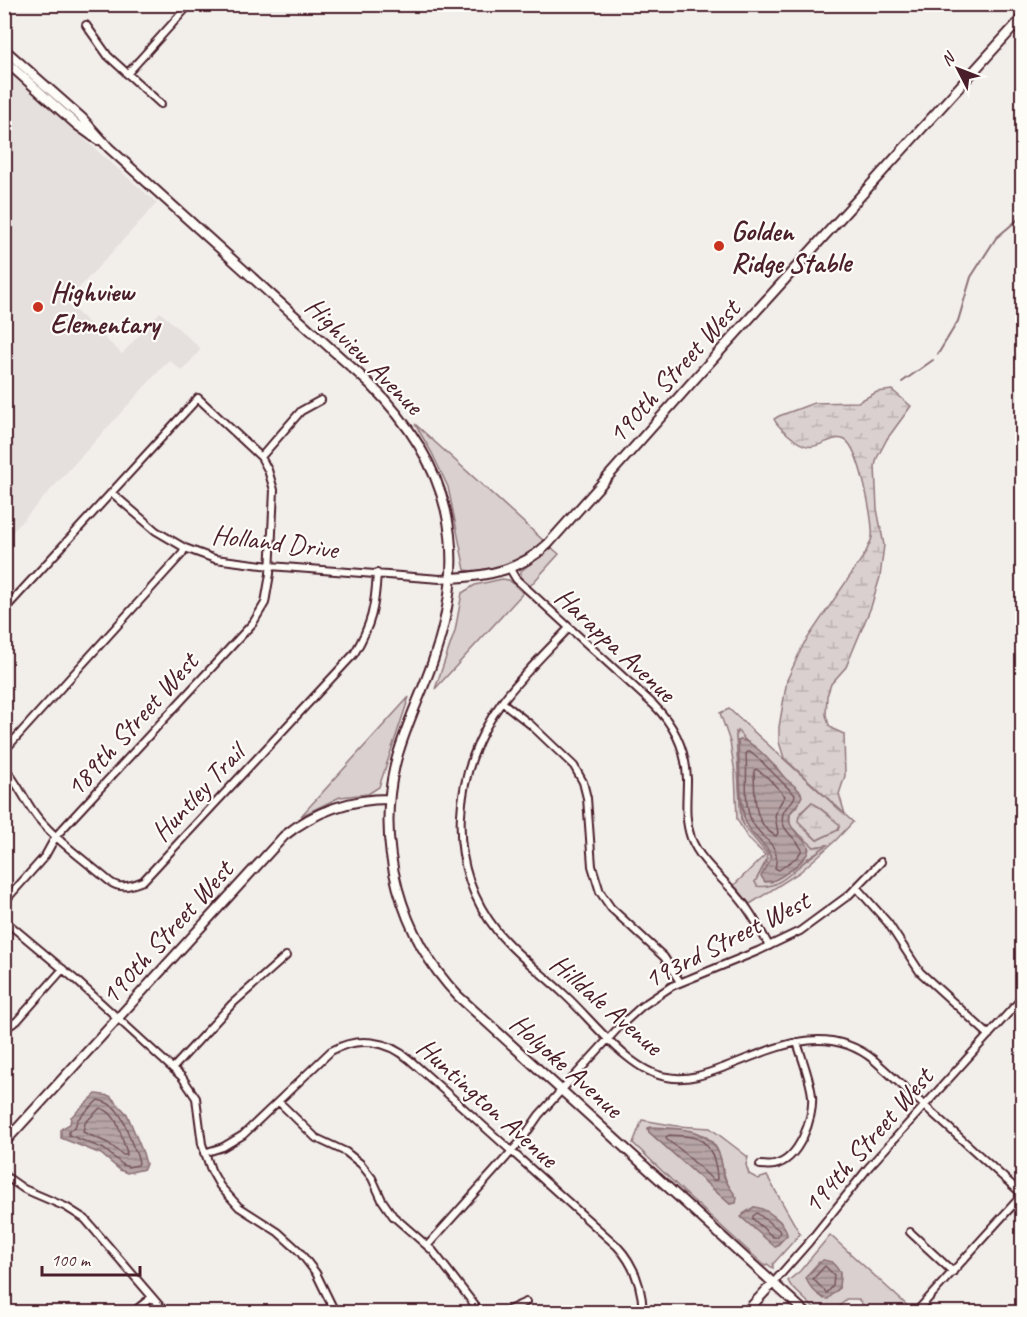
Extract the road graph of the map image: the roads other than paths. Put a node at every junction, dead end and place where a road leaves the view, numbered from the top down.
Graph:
1 (190, 4) edge
2 (1023, 18) edge
3 (86, 25) dead end
4 (4, 49) edge
5 (4, 60) edge
6 (127, 74) junction
7 (160, 104) dead end
8 (109, 148) junction
9 (321, 400) dead end
10 (261, 457) junction
11 (112, 493) junction
12 (185, 549) junction
13 (270, 566) junction
14 (510, 569) junction
15 (377, 573) junction
16 (452, 578) junction
17 (4, 610) edge
18 (569, 628) junction
19 (502, 702) junction
20 (4, 751) edge
21 (4, 767) edge
22 (389, 799) junction
23 (56, 836) junction
24 (882, 862) dead end
25 (857, 888) junction
26 (4, 902) edge
27 (4, 920) edge
28 (769, 946) junction
29 (286, 956) dead end
30 (63, 969) junction
31 (680, 982) junction
32 (1023, 998) edge
33 (118, 1018) junction
34 (4, 1029) edge
35 (988, 1035) junction
36 (609, 1039) junction
37 (797, 1042) junction
38 (173, 1068) junction
39 (562, 1091) junction
40 (279, 1102) junction
41 (925, 1106) junction
42 (4, 1143) edge
43 (512, 1151) junction
44 (204, 1153) junction
45 (760, 1165) dead end
46 (4, 1175) edge
47 (1023, 1194) edge
48 (910, 1232) dead end
49 (427, 1246) junction
50 (953, 1272) junction
51 (773, 1283) junction
52 (152, 1297) junction
53 (526, 1302) dead end
54 (133, 1312) edge
55 (165, 1312) edge
56 (335, 1312) edge
57 (480, 1312) edge
58 (504, 1312) edge
59 (643, 1312) edge
60 (746, 1312) edge
61 (805, 1312) edge
62 (916, 1312) edge

1 - 6 street
2 - 14 street, 190th Street West
3 - 6 street
4 - 8 street, Highview Avenue
5 - 8 street, Highview Avenue
6 - 7 street
8 - 16 street, Highview Avenue
9 - 10 street
10 - 11 street
10 - 13 street, 189th Street West
11 - 12 street, Holland Drive
11 - 17 street
12 - 13 street, Holland Drive
12 - 20 street
13 - 15 street, Holland Drive
13 - 23 street, 189th Street West
14 - 16 street, 190th Street West
14 - 18 street, Harappa Avenue
15 - 16 street, Holland Drive
15 - 23 street, Huntley Trail
16 - 22 street, Highview Avenue
18 - 19 street, Hilldale Avenue
18 - 28 street, Harappa Avenue
19 - 31 street
19 - 36 street, Hilldale Avenue
21 - 23 street, Huntley Trail
22 - 33 street, 190th Street West
22 - 39 street, Holyoke Avenue
23 - 26 street, 189th Street West
24 - 25 street, 193rd Street West
25 - 28 street, 193rd Street West
25 - 35 street
27 - 30 street
28 - 31 street, 193rd Street West
29 - 38 street
30 - 33 street
30 - 34 street
31 - 36 street, 193rd Street West
32 - 35 street, 194th Street West
33 - 38 street
33 - 42 street, 190th Street West
35 - 41 street, 194th Street West
36 - 37 street, Hilldale Avenue
36 - 39 street, 193rd Street West
37 - 41 street, Hilldale Avenue
37 - 45 street
38 - 44 street
39 - 43 street, 193rd Street West
39 - 51 street, Holyoke Avenue
40 - 43 street, Huntington Avenue
40 - 44 street, Huntington Avenue
40 - 49 street
41 - 47 street, Hilldale Avenue
41 - 51 street, 194th Street West
43 - 49 street, 193rd Street West
43 - 59 street, Huntington Avenue
44 - 56 street
46 - 52 street
47 - 50 street
48 - 50 street
49 - 57 street
50 - 62 street
51 - 60 street, 194th Street West
51 - 61 street, Holyoke Avenue
52 - 54 street
52 - 55 street
53 - 58 street

